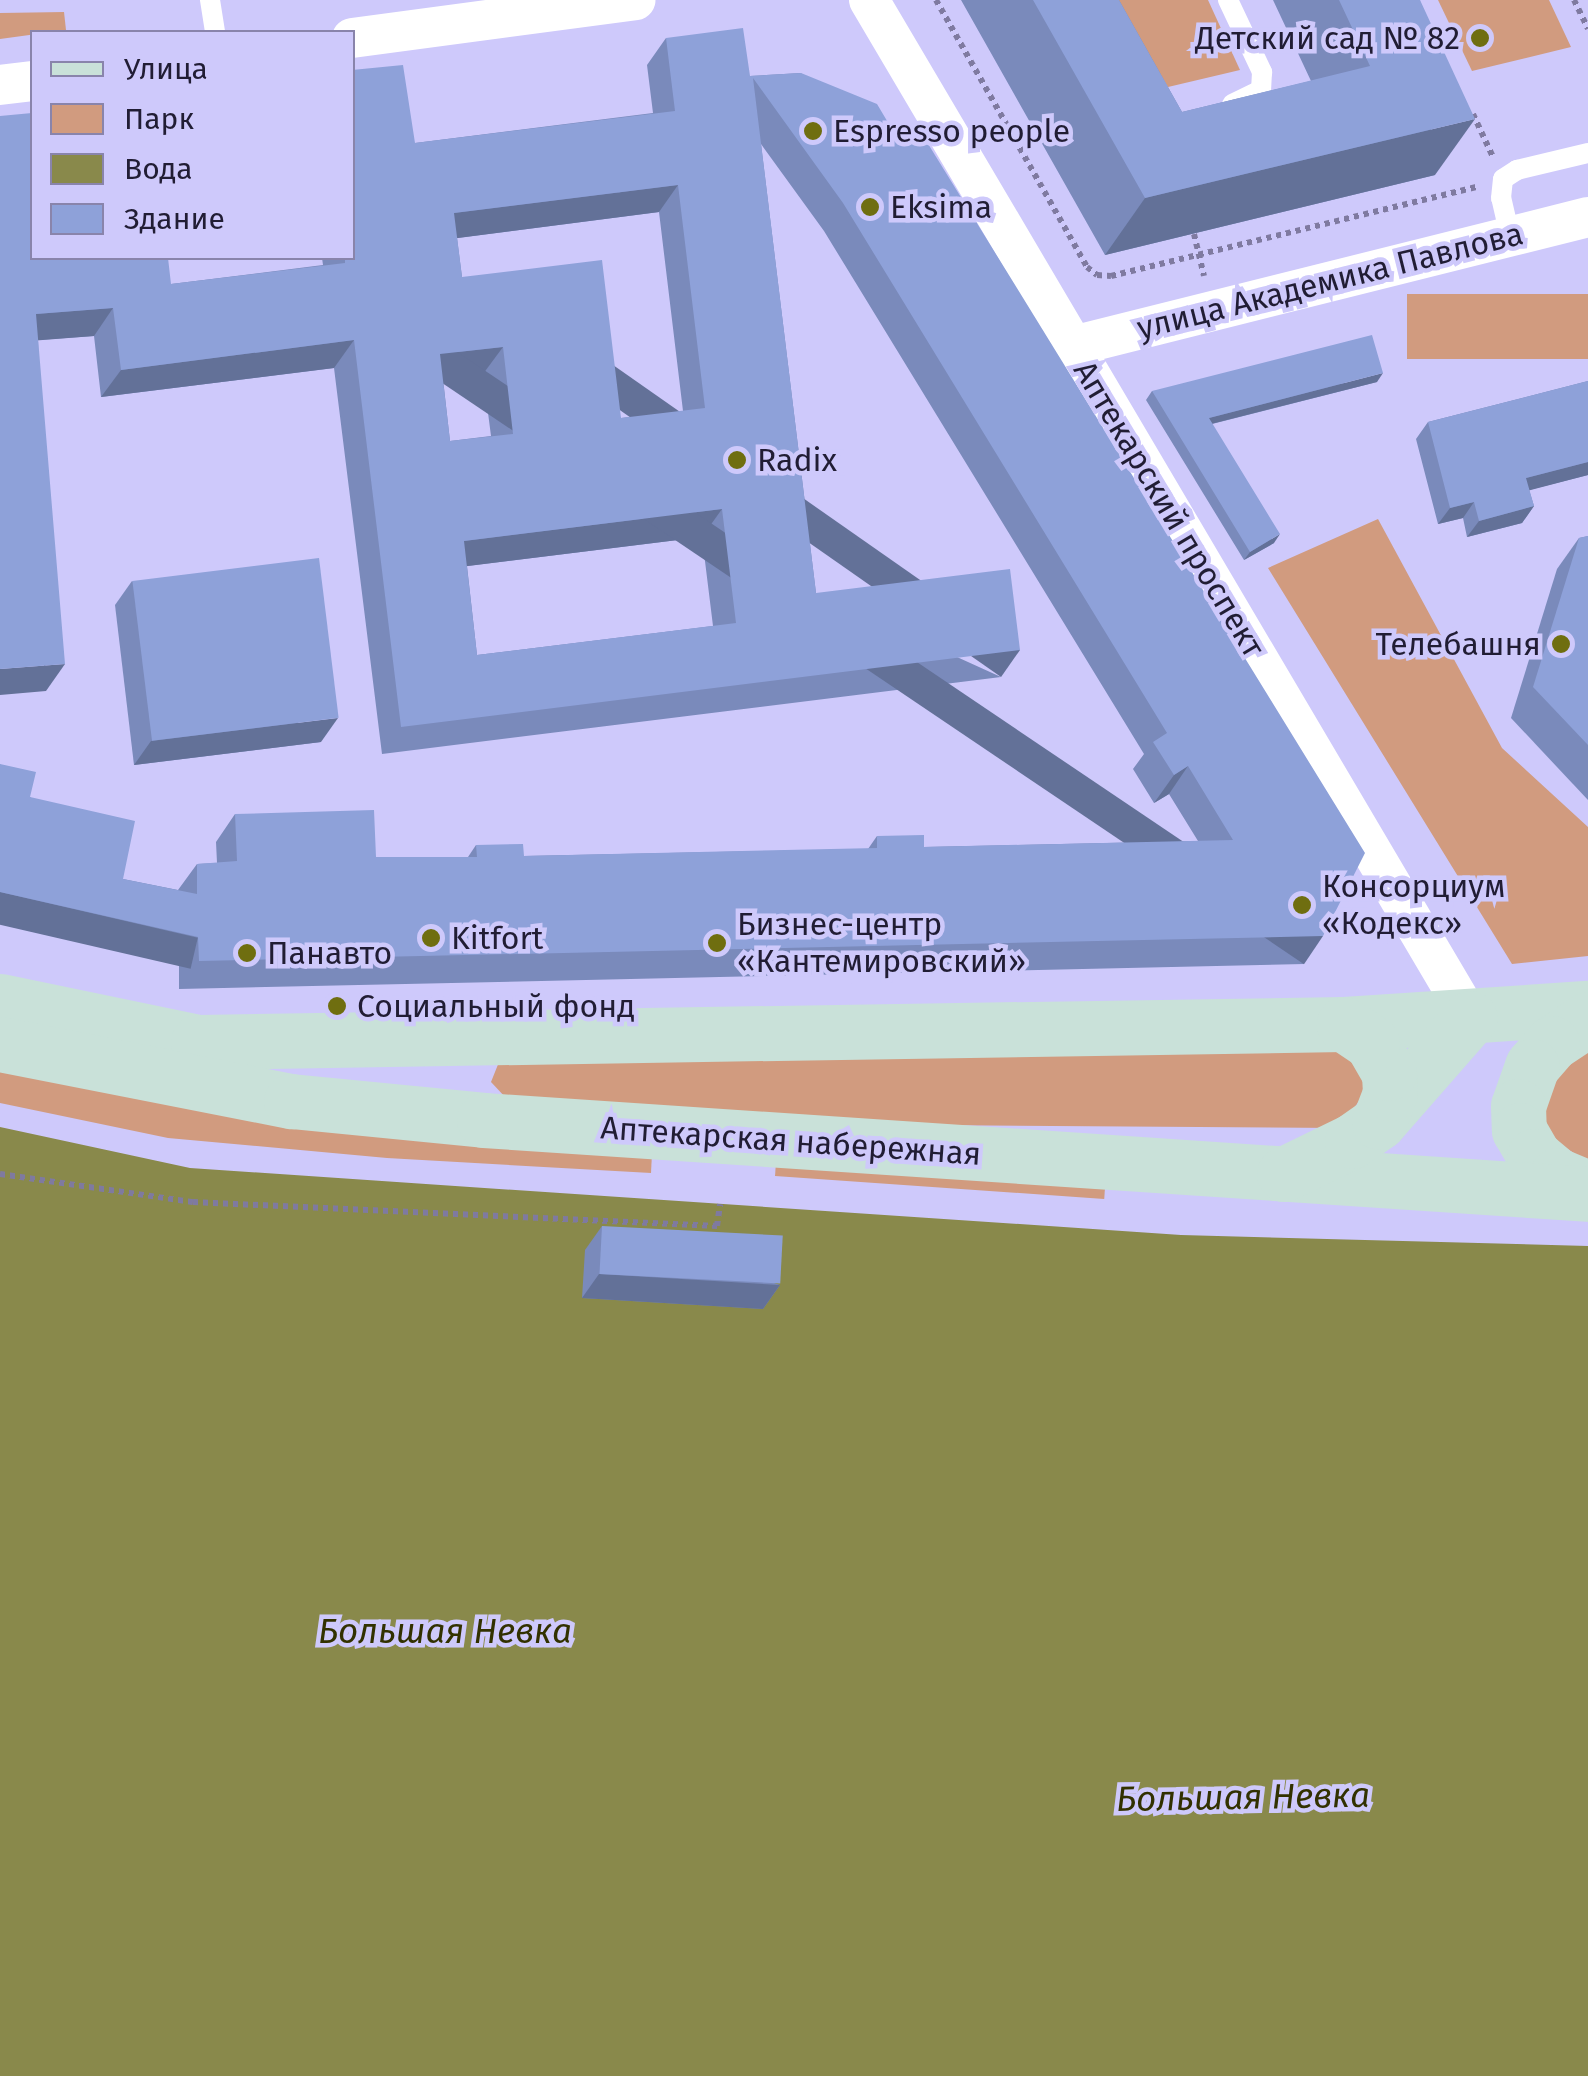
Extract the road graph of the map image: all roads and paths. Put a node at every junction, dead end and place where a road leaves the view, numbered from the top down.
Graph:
1 (210, 0) edge
2 (635, 0) edge
3 (869, 0) edge
4 (936, 0) edge
5 (1228, 0) edge
6 (1574, 0) edge
7 (1588, 29) edge
8 (215, 30) edge
9 (355, 38) edge
10 (30, 81) edge
11 (0, 86) edge
12 (1468, 105) edge
13 (1212, 109) edge
14 (1588, 153) edge
15 (1504, 179) junction
16 (1588, 216) edge
17 (1194, 234) edge
18 (1510, 236) junction
19 (1199, 256) junction
20 (1203, 272) dead end
21 (1073, 346) junction
22 (0, 1001) edge
23 (1588, 1008) edge
24 (1470, 1018) junction
25 (1588, 1019) edge
26 (1344, 1024) junction
27 (486, 1038) junction
28 (0, 1044) edge
29 (484, 1120) junction
30 (1379, 1122) junction
31 (1519, 1130) junction
32 (0, 1174) edge
33 (1281, 1175) junction
34 (1588, 1192) edge
35 (720, 1204) dead end

1 - 8 lane
2 - 9 street
3 - 21 street, Аптекарский проспект
4 - 19 path
5 - 13 lane
6 - 7 path
10 - 11 street
12 - 15 path
14 - 15 lane
15 - 18 lane
15 - 19 path
16 - 18 street, улица Академика Павлова
17 - 19 path
18 - 21 street, улица Академика Павлова
19 - 20 path
21 - 24 street, Аптекарский проспект
22 - 27 street
23 - 24 street
24 - 26 street
24 - 30 street
24 - 31 street
25 - 31 street
26 - 27 street
26 - 30 street
27 - 29 street
28 - 29 street, Аптекарская набережная
29 - 33 street, Аптекарская набережная
30 - 33 street
31 - 34 street
32 - 35 path
33 - 34 street, Аптекарская набережная

